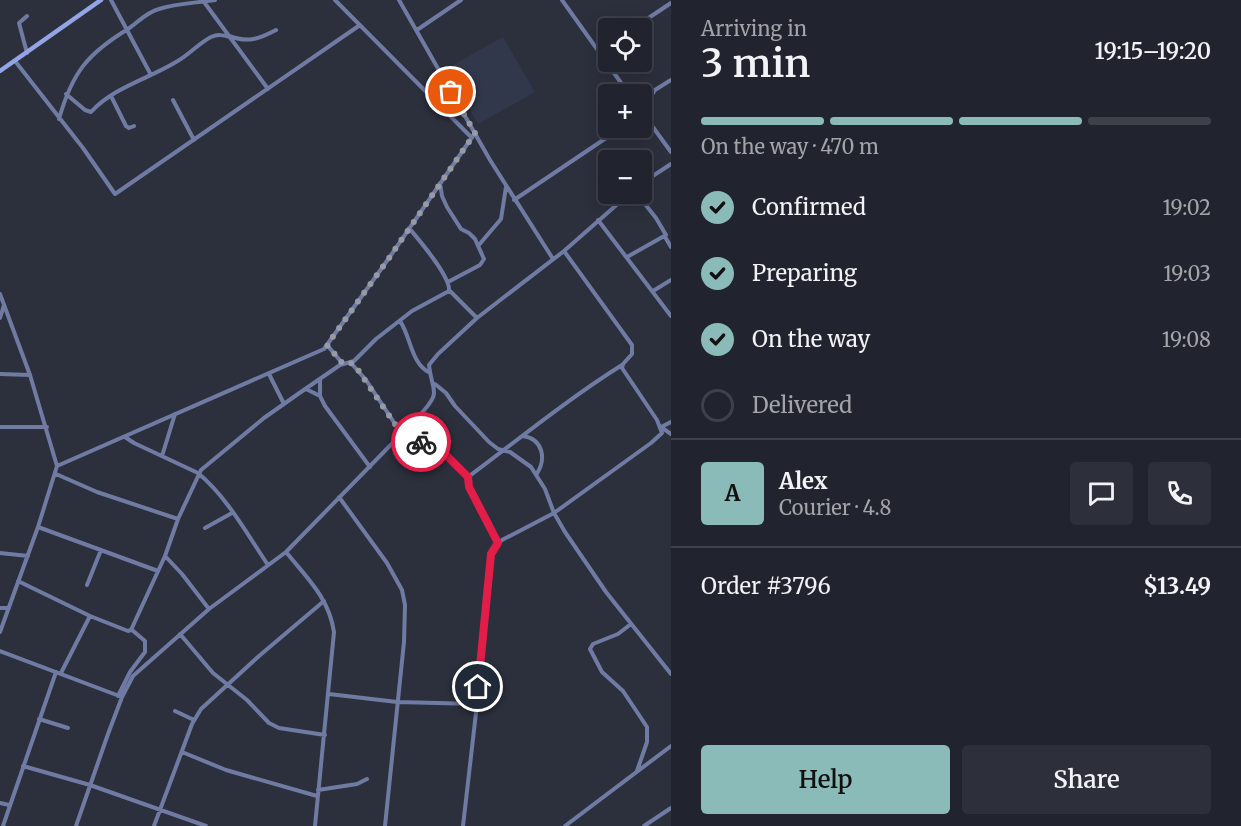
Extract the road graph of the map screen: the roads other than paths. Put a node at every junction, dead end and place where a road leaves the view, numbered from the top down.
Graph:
1 (101, 0) edge
2 (111, 0) edge
3 (215, 0) edge
4 (335, 0) edge
5 (399, 0) edge
6 (461, 0) edge
7 (562, 0) edge
8 (204, 2) edge
9 (671, 3) edge
10 (27, 16) dead end
11 (648, 18) edge
12 (360, 25) junction
13 (126, 29) junction
14 (276, 30) dead end
15 (416, 30) junction
16 (230, 37) junction
17 (27, 53) junction
18 (15, 61) junction
19 (0, 71) edge
20 (151, 75) junction
21 (671, 80) edge
22 (622, 84) edge
23 (268, 88) junction
24 (66, 94) junction
25 (652, 95) edge
26 (111, 96) junction
27 (173, 100) dead end
28 (59, 120) junction
29 (652, 124) edge
30 (134, 126) dead end
31 (475, 133) junction
32 (471, 137) junction
33 (606, 138) edge
34 (194, 140) junction
35 (671, 152) edge
36 (671, 164) edge
37 (652, 176) edge
38 (440, 183) junction
39 (506, 187) junction
40 (514, 200) junction
41 (617, 204) edge
42 (645, 204) edge
43 (598, 220) junction
44 (409, 228) junction
45 (664, 237) junction
46 (478, 246) junction
47 (671, 247) edge
48 (564, 251) junction
49 (627, 257) junction
50 (553, 259) junction
51 (671, 280) edge
52 (448, 282) junction
53 (450, 291) junction
54 (653, 291) junction
55 (0, 294) edge
56 (4, 304) junction
57 (671, 316) edge
58 (0, 318) edge
59 (477, 318) junction
60 (400, 321) junction
61 (327, 345) junction
62 (351, 363) junction
63 (343, 364) junction
64 (623, 364) junction
65 (430, 373) junction
66 (0, 374) edge
67 (269, 374) junction
68 (30, 375) junction
69 (321, 379) junction
70 (434, 383) junction
71 (305, 389) junction
72 (320, 396) junction
73 (284, 404) junction
74 (175, 414) junction
75 (671, 422) edge
76 (0, 427) edge
77 (47, 427) junction
78 (661, 427) junction
79 (401, 433) junction
80 (671, 434) edge
81 (522, 435) junction
82 (125, 437) junction
83 (505, 450) junction
84 (162, 456) junction
85 (57, 466) junction
86 (370, 467) junction
87 (198, 473) junction
88 (56, 474) junction
89 (536, 475) junction
90 (468, 477) junction
91 (339, 497) junction
92 (232, 513) junction
93 (554, 513) junction
94 (178, 519) junction
95 (38, 527) junction
96 (205, 528) dead end
97 (498, 543) junction
98 (101, 550) junction
99 (286, 552) junction
100 (0, 553) edge
101 (28, 556) junction
102 (165, 556) junction
103 (268, 564) junction
104 (158, 571) junction
105 (18, 581) junction
106 (87, 585) dead end
107 (324, 601) junction
108 (0, 608) edge
109 (9, 608) junction
110 (209, 609) junction
111 (90, 616) junction
112 (631, 624) junction
113 (132, 630) junction
114 (0, 632) edge
115 (180, 634) junction
116 (0, 651) edge
117 (58, 673) junction
118 (671, 674) edge
119 (229, 685) junction
120 (329, 694) junction
121 (120, 696) junction
122 (397, 702) junction
123 (477, 704) junction
124 (175, 711) dead end
125 (39, 718) junction
126 (194, 720) junction
127 (68, 728) dead end
128 (325, 735) junction
129 (671, 746) edge
130 (182, 752) junction
131 (23, 766) junction
132 (637, 771) junction
133 (367, 779) dead end
134 (90, 785) junction
135 (318, 790) junction
136 (317, 796) junction
137 (0, 803) edge
138 (9, 805) junction
139 (671, 808) edge
140 (159, 810) junction
141 (3, 826) edge
142 (76, 826) edge
143 (154, 826) edge
144 (206, 826) edge
145 (315, 826) edge
146 (385, 826) edge
147 (463, 826) edge
148 (565, 826) edge
149 (644, 826) edge

1 - 17 main road
2 - 13 street
3 - 8 street
4 - 12 street
5 - 15 street
6 - 15 street
7 - 22 street
8 - 13 street
8 - 16 street
9 - 11 street
10 - 17 street
12 - 23 street
12 - 32 street
13 - 20 street
13 - 24 street
14 - 16 street
15 - 31 street
16 - 20 street
16 - 23 street
17 - 18 main road
18 - 19 main road
18 - 28 street
20 - 26 street
21 - 25 street
23 - 34 street
24 - 26 street
24 - 28 street
26 - 30 street
27 - 34 street
28 - 34 street
29 - 35 street
31 - 32 street
31 - 39 street
32 - 38 street
33 - 40 street
36 - 37 street
38 - 44 street
38 - 46 street
39 - 40 street
39 - 46 street
40 - 50 street
41 - 43 street
42 - 45 street
43 - 48 street
43 - 49 street
44 - 52 street
44 - 61 street
45 - 47 street
45 - 49 street
46 - 52 street
48 - 50 street
48 - 64 street
49 - 54 street
50 - 59 street
51 - 54 street
52 - 53 street
53 - 59 street
53 - 60 street
54 - 57 street
55 - 56 street
56 - 58 street
56 - 68 street
59 - 65 street
60 - 62 street
60 - 65 street
61 - 63 street
61 - 67 street
62 - 63 street
62 - 79 street
63 - 69 street
64 - 78 street
64 - 81 street
65 - 70 street
66 - 68 street
67 - 73 street
67 - 74 street
68 - 77 street
69 - 71 street
69 - 72 street
70 - 79 street
70 - 83 street
71 - 72 street
71 - 73 street
72 - 86 street
73 - 87 street
74 - 82 street
74 - 84 street
75 - 78 street
76 - 77 street
77 - 85 street
78 - 80 street
78 - 93 street
79 - 86 street
79 - 90 street
81 - 83 street
81 - 89 street
82 - 84 street
82 - 85 street
83 - 89 street
83 - 90 street
84 - 87 street
85 - 88 street
86 - 91 street
87 - 92 street
87 - 94 street
88 - 94 street
88 - 95 street
89 - 93 street
90 - 97 street
91 - 99 street
91 - 122 street
92 - 96 street
92 - 103 street
93 - 97 street
93 - 112 street
94 - 102 street
95 - 98 street
95 - 101 street
97 - 123 street
98 - 104 street
98 - 106 street
99 - 103 street
99 - 107 street
100 - 101 street
101 - 105 street
102 - 104 street
102 - 110 street
103 - 110 street
104 - 113 street
105 - 109 street
105 - 111 street
107 - 119 street
107 - 120 street
108 - 109 street
109 - 114 street
110 - 115 street
111 - 113 street
111 - 117 street
112 - 118 street
112 - 132 street
113 - 121 street
115 - 119 street
115 - 121 street
116 - 117 street
117 - 121 street
117 - 125 street
119 - 126 street
119 - 128 street
120 - 122 street
120 - 128 street
121 - 134 street
122 - 123 street
122 - 146 street
123 - 147 street
124 - 126 street
125 - 127 street
125 - 131 street
126 - 130 street
128 - 135 street
129 - 132 street
130 - 136 street
130 - 140 street
131 - 134 street
131 - 138 street
132 - 148 street
133 - 135 street
134 - 140 street
134 - 142 street
135 - 136 street
136 - 145 street
137 - 138 street
138 - 141 street
139 - 149 street
140 - 143 street
140 - 144 street

